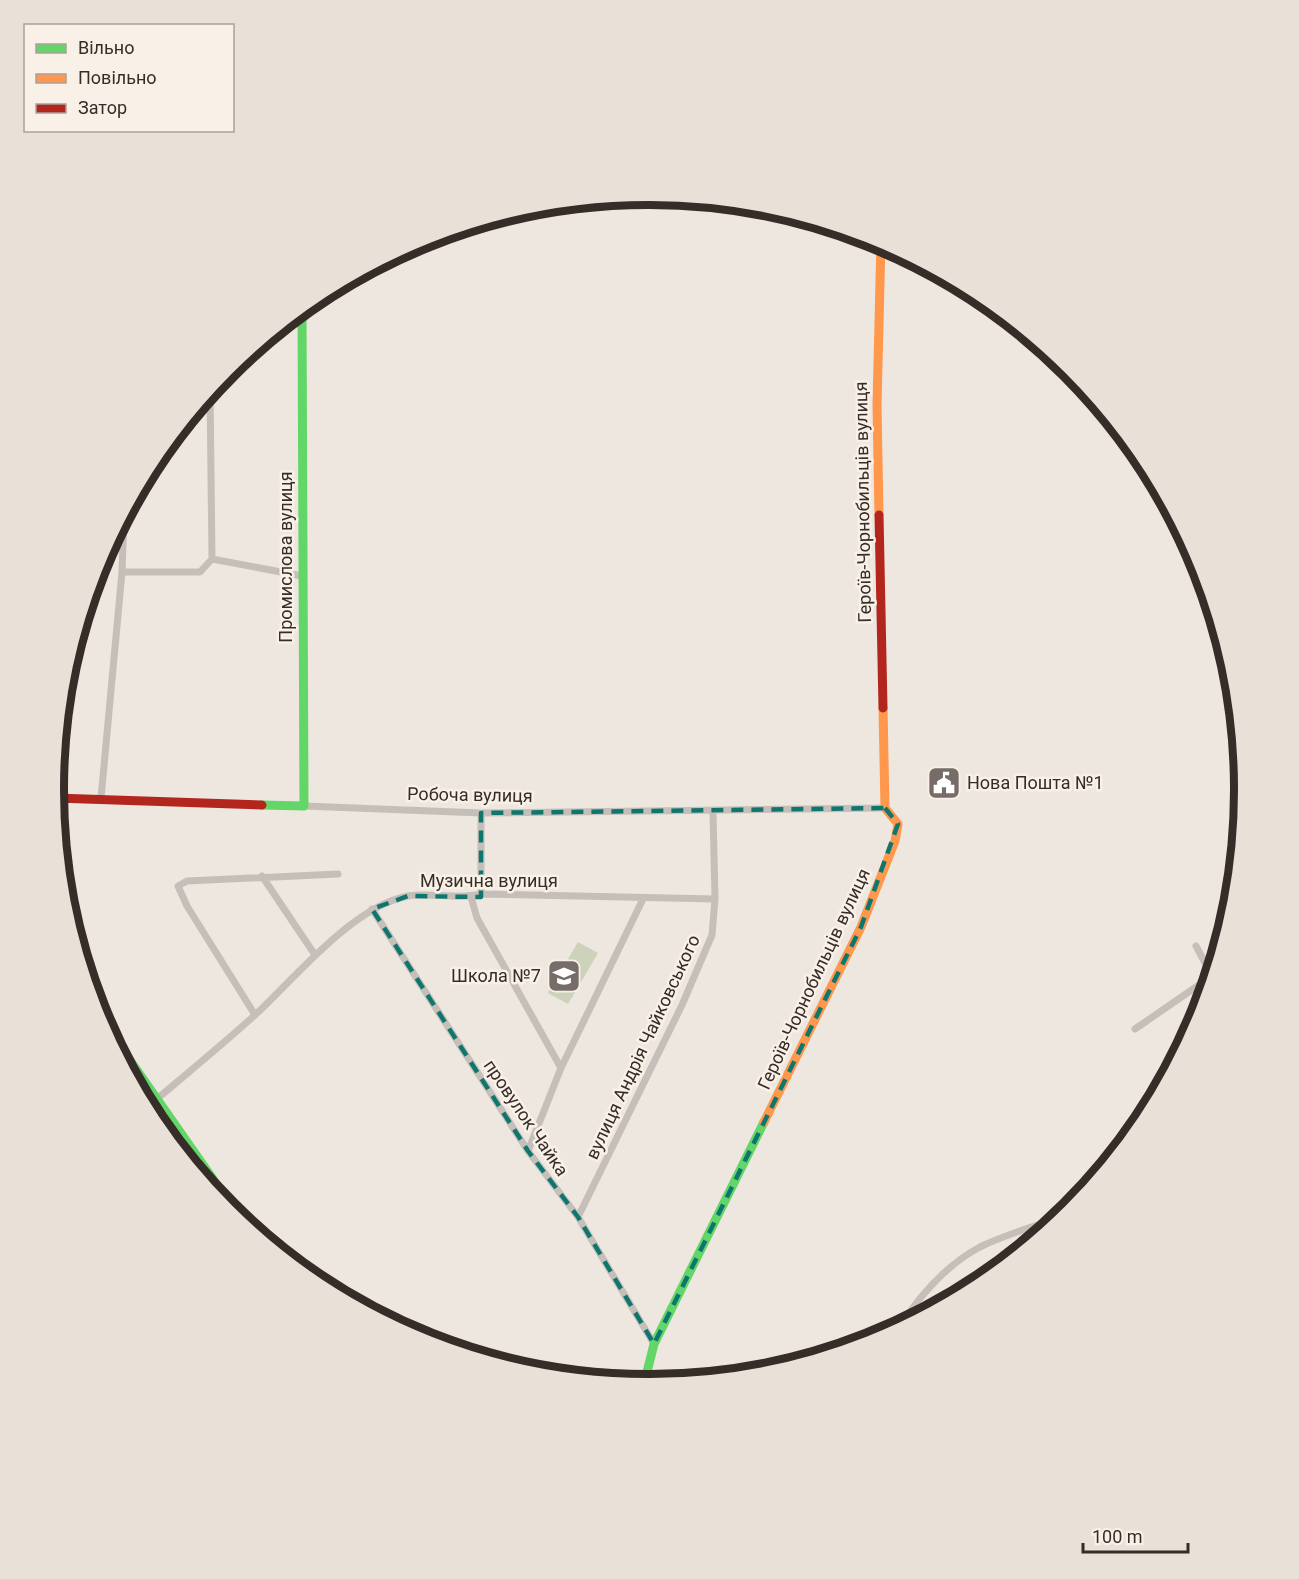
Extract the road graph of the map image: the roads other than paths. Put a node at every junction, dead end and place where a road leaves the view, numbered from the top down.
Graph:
1 (881, 253) edge
2 (302, 319) edge
3 (210, 404) edge
4 (123, 535) edge
5 (212, 559) junction
6 (122, 572) junction
7 (302, 576) junction
8 (64, 798) edge
9 (101, 798) junction
10 (304, 806) junction
11 (885, 808) junction
12 (713, 812) junction
13 (482, 813) junction
14 (338, 874) dead end
15 (262, 876) junction
16 (481, 894) junction
17 (471, 897) junction
18 (643, 899) junction
19 (715, 899) junction
20 (372, 909) junction
21 (1196, 946) dead end
22 (315, 955) junction
23 (1207, 966) edge
24 (1201, 984) edge
25 (255, 1015) junction
26 (1135, 1029) dead end
27 (134, 1066) edge
28 (561, 1068) junction
29 (158, 1099) junction
30 (528, 1151) junction
31 (201, 1163) joint
32 (207, 1172) edge
33 (578, 1217) junction
34 (1037, 1227) edge
35 (908, 1314) edge
36 (654, 1344) junction
37 (647, 1374) edge

1 - 11 street, Героїв-Чорнобильців вулиця
2 - 7 street, Промислова вулиця
3 - 5 street
4 - 6 street
5 - 6 street
5 - 7 street
6 - 9 street
7 - 10 street, Промислова вулиця
8 - 9 street, Робоча вулиця
9 - 10 street, Робоча вулиця
10 - 13 street, Робоча вулиця
11 - 12 street, Робоча вулиця
11 - 36 street, Героїв-Чорнобильців вулиця
12 - 13 street, Робоча вулиця
12 - 19 street, вулиця Андрія Чайковського
13 - 16 street
14 - 15 street
15 - 22 street
15 - 25 street
16 - 17 street, Музична вулиця
16 - 18 street, Музична вулиця
17 - 20 street, Музична вулиця
17 - 28 street
18 - 19 street, Музична вулиця
18 - 28 street
19 - 33 street, вулиця Андрія Чайковського
20 - 22 street, Музична вулиця
20 - 30 street, провулок Чайка
21 - 23 street
22 - 25 street, Музична вулиця
24 - 26 street
25 - 29 street, Музична вулиця
27 - 29 street
28 - 30 street
29 - 31 street
30 - 33 street, провулок Чайка
31 - 32 street
33 - 36 street, провулок Чайка
34 - 35 street
36 - 37 street, Героїв-Чорнобильців вулиця

